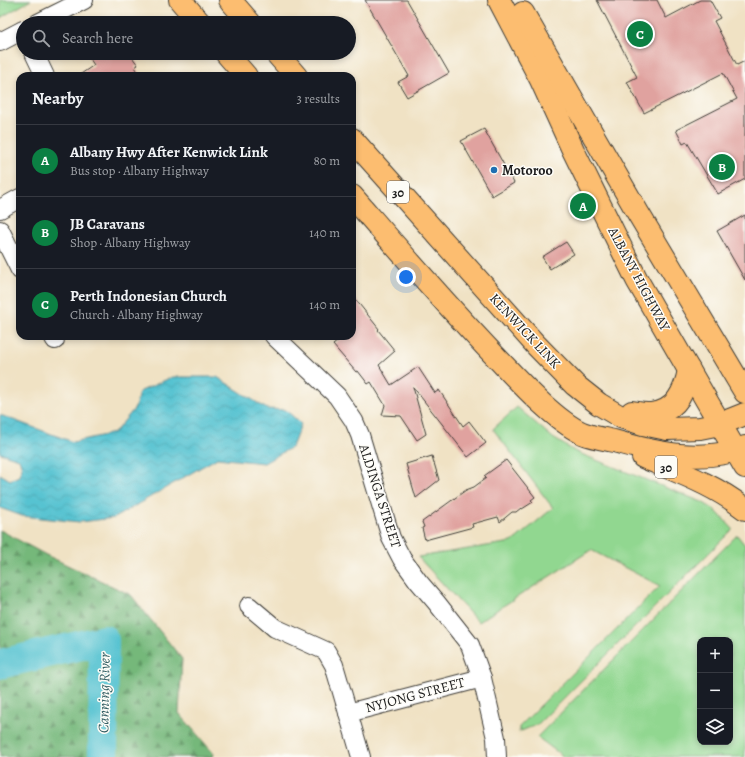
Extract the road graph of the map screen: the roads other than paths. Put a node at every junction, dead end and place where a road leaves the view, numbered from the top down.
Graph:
1 (84, 0) edge
2 (180, 0) edge
3 (230, 0) edge
4 (499, 0) edge
5 (515, 0) edge
6 (52, 16) edge
7 (194, 16) edge
8 (244, 16) edge
9 (16, 34) edge
10 (0, 42) edge
11 (37, 60) edge
12 (232, 60) edge
13 (282, 60) edge
14 (43, 72) edge
15 (243, 72) edge
16 (293, 72) edge
17 (356, 143) edge
18 (16, 200) edge
19 (356, 201) edge
20 (0, 209) edge
21 (0, 230) edge
22 (16, 262) edge
23 (278, 340) edge
24 (689, 370) junction
25 (745, 392) edge
26 (599, 404) junction
27 (745, 414) edge
28 (720, 424) junction
29 (582, 433) junction
30 (742, 455) edge
31 (745, 509) edge
32 (249, 606) dead end
33 (482, 678) junction
34 (348, 713) junction
35 (360, 757) edge
36 (497, 757) edge

1 - 6 street
2 - 7 highway
3 - 8 highway
4 - 24 highway, ALBANY HIGHWAY
5 - 25 highway
9 - 10 street
11 - 14 street
12 - 15 highway
13 - 16 highway
17 - 26 highway, KENWICK LINK / 30
18 - 20 street
19 - 29 highway, 30
21 - 22 street
23 - 33 street, ALDINGA STREET
24 - 26 highway
24 - 28 highway, ALBANY HIGHWAY
26 - 28 highway, KENWICK LINK / 30
27 - 28 highway, KENWICK LINK / 30
28 - 30 highway, ALBANY HIGHWAY / 30
29 - 30 highway, 30
29 - 31 highway, 30
32 - 34 street
33 - 34 street, NYJONG STREET
33 - 36 street, ALDINGA STREET
34 - 35 street

